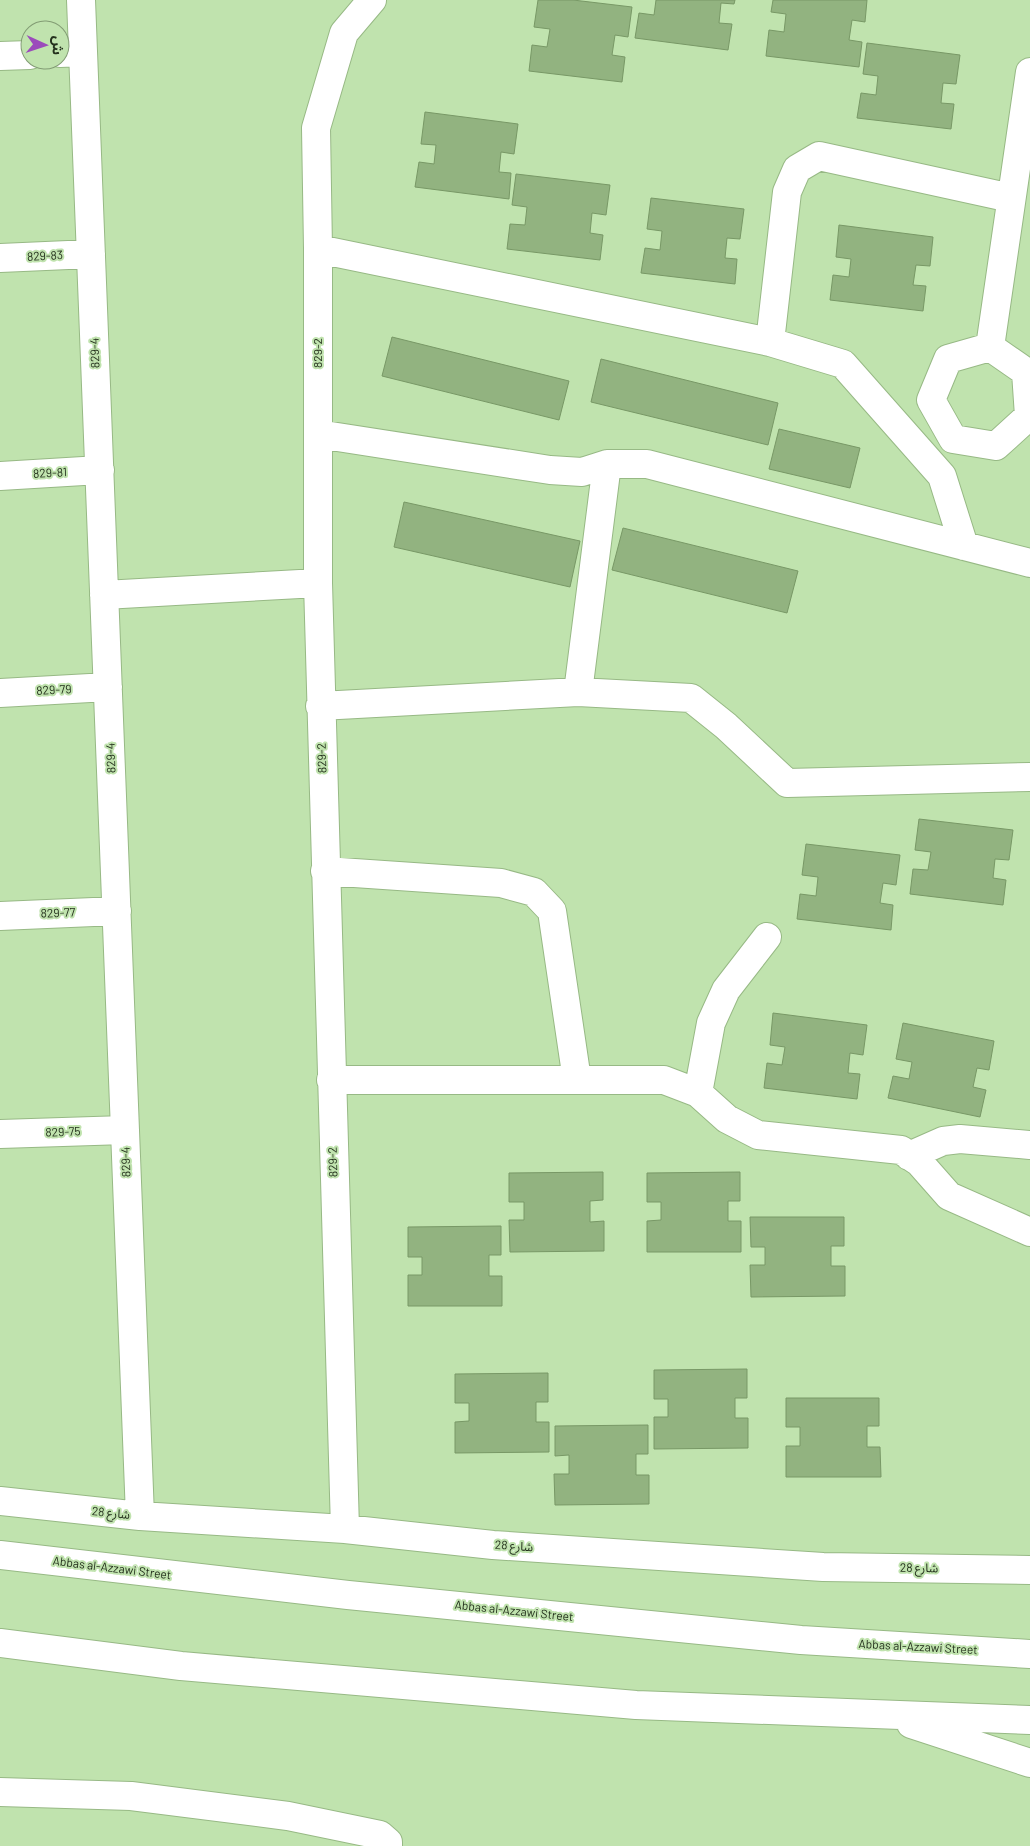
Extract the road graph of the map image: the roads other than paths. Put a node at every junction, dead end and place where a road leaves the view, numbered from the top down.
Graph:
1 (81, 0) edge
2 (372, 0) edge
3 (72, 52) edge
4 (20, 55) edge
5 (0, 56) edge
6 (1030, 72) edge
7 (1011, 198) junction
8 (318, 250) junction
9 (91, 254) junction
10 (0, 258) edge
11 (770, 342) junction
12 (990, 347) dead end
13 (318, 434) junction
14 (607, 464) junction
15 (100, 470) junction
16 (0, 476) edge
17 (964, 546) junction
18 (1030, 563) edge
19 (318, 583) junction
20 (104, 595) junction
21 (108, 687) junction
22 (578, 692) junction
23 (0, 693) edge
24 (320, 706) junction
25 (1030, 777) edge
26 (325, 871) junction
27 (117, 911) junction
28 (0, 916) edge
29 (767, 937) dead end
30 (331, 1080) junction
31 (576, 1080) junction
32 (698, 1093) junction
33 (125, 1130) junction
34 (0, 1134) edge
35 (1030, 1145) edge
36 (909, 1156) junction
37 (1030, 1232) edge
38 (0, 1501) edge
39 (140, 1516) junction
40 (345, 1529) junction
41 (0, 1555) edge
42 (1030, 1570) edge
43 (0, 1643) edge
44 (1030, 1654) edge
45 (882, 1714) junction
46 (1030, 1720) edge
47 (1030, 1763) edge
48 (0, 1792) edge
49 (388, 1846) edge

1 - 3 street, 829-4
2 - 8 street, 829-2
3 - 9 street, 829-4
4 - 5 street
6 - 7 street
7 - 11 street
7 - 12 street
8 - 11 street
8 - 13 street, 829-2
9 - 10 street, 829-83
9 - 15 street, 829-4
11 - 17 street
13 - 14 street
13 - 19 street, 829-2
14 - 17 street
14 - 22 street
15 - 16 street, 829-81
15 - 20 street, 829-4
17 - 18 street
19 - 20 street
19 - 24 street, 829-2
20 - 21 street, 829-4
21 - 23 street, 829-79
21 - 27 street, 829-4
22 - 24 street
22 - 25 street
24 - 26 street, 829-2
26 - 30 street, 829-2
26 - 31 street
27 - 28 street, 829-77
27 - 33 street, 829-4
29 - 32 street
30 - 31 street
30 - 40 street, 829-2
31 - 32 street
32 - 36 street
33 - 34 street, 829-75
33 - 39 street, 829-4
35 - 36 street
36 - 37 street
38 - 39 street, شارع 28
39 - 40 street, شارع 28
40 - 42 street, شارع 28
41 - 44 street, Abbas al-Azzawi Street
43 - 45 street
45 - 46 street
45 - 47 street
48 - 49 street

